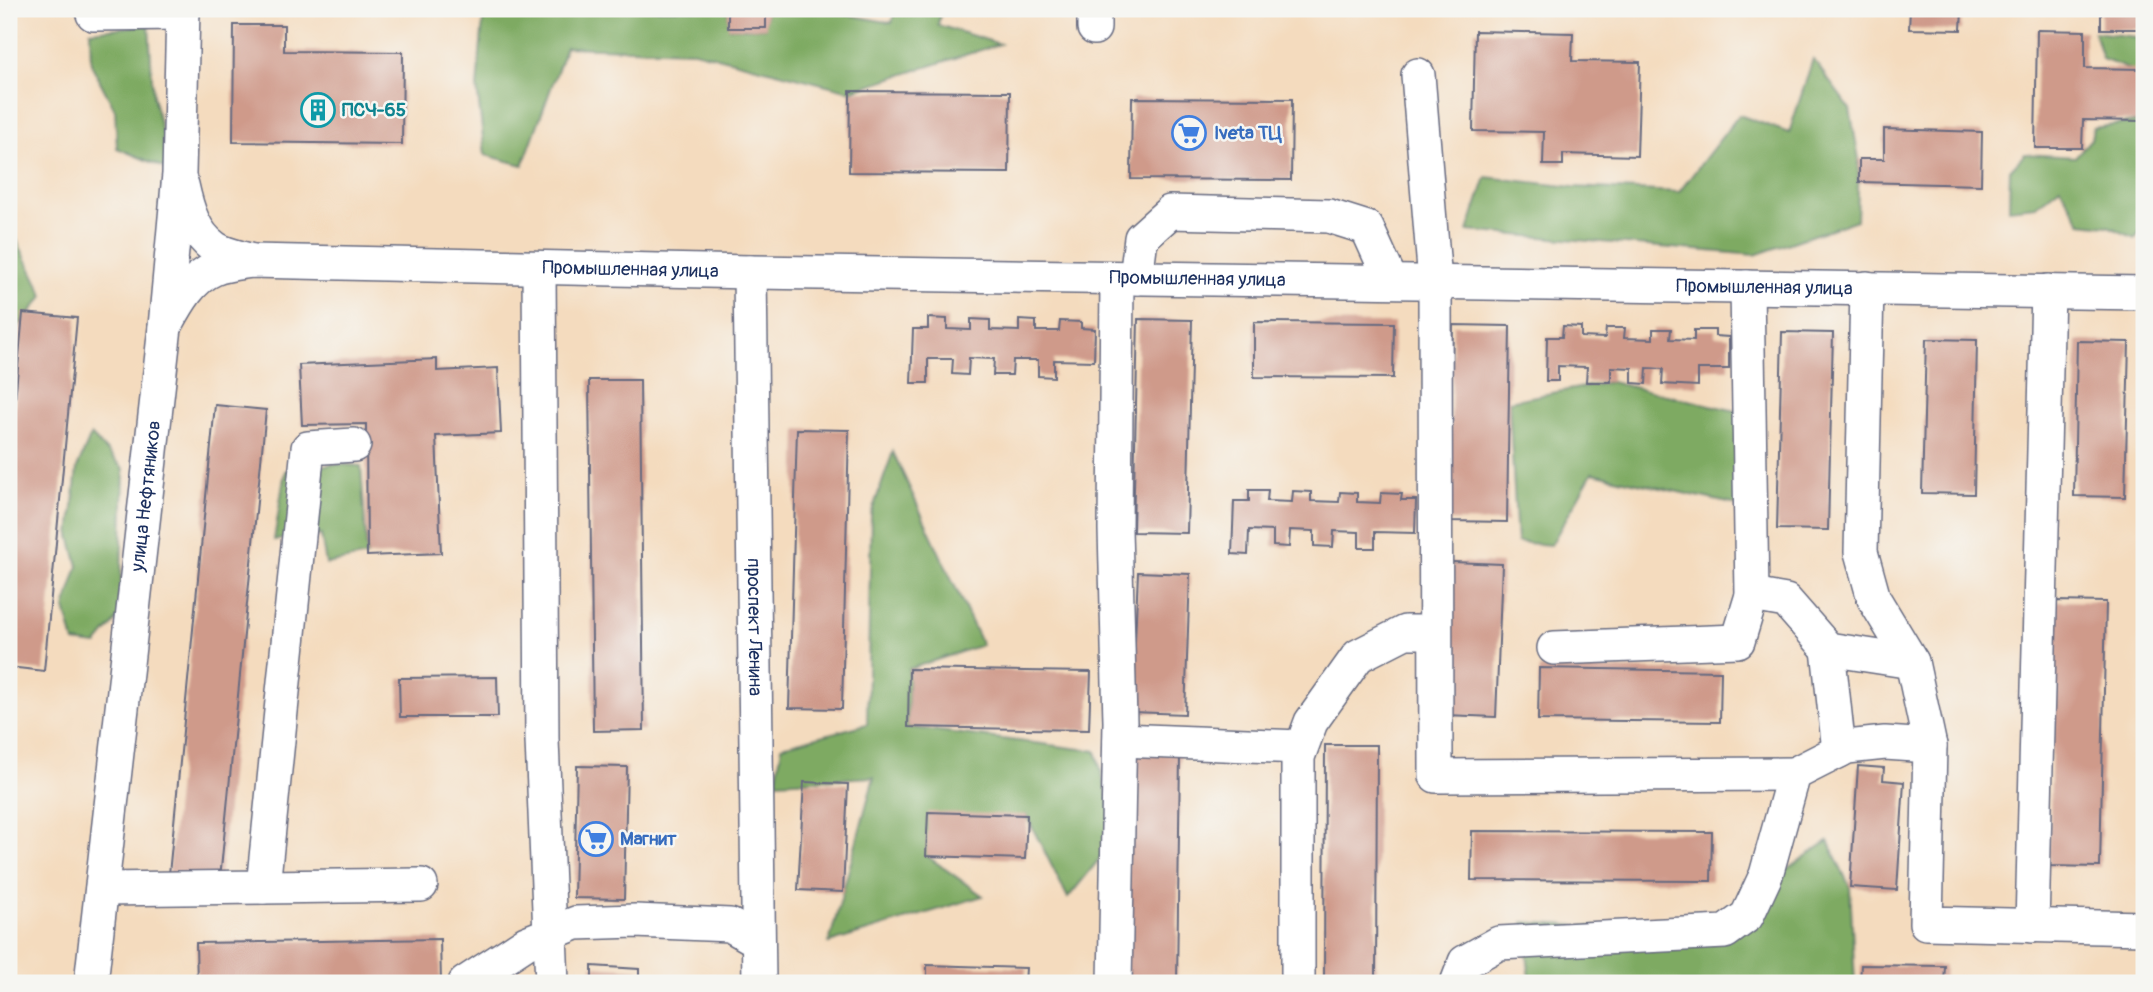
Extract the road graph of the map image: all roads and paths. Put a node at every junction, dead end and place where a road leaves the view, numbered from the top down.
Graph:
1 (183, 11) edge
2 (93, 14) dead end
3 (1419, 75) dead end
4 (179, 174) junction
5 (252, 261) junction
6 (539, 268) junction
7 (750, 272) junction
8 (1126, 278) junction
9 (1391, 281) junction
10 (1435, 282) junction
11 (1747, 287) junction
12 (1867, 288) junction
13 (2048, 291) junction
14 (2144, 293) edge
15 (165, 327) junction
16 (354, 444) dead end
17 (1752, 595) junction
18 (1436, 632) junction
19 (1554, 648) dead end
20 (1828, 649) junction
21 (1912, 662) junction
22 (1120, 740) junction
23 (1930, 746) junction
24 (1301, 747) junction
25 (1839, 751) junction
26 (1794, 774) junction
27 (421, 885) dead end
28 (263, 887) junction
29 (102, 889) junction
30 (2032, 926) junction
31 (2144, 928) edge
32 (551, 933) junction
33 (758, 941) junction
34 (91, 983) edge
35 (465, 983) edge
36 (552, 983) edge
37 (759, 983) edge
38 (1115, 983) edge
39 (1298, 983) edge
40 (1457, 983) edge

1 - 2 street
1 - 4 street, улица Нефтяников
3 - 10 street
4 - 5 street, Промышленная улица
4 - 15 street, улица Нефтяников
5 - 6 street, Промышленная улица
5 - 15 street, Промышленная улица
6 - 7 street, Промышленная улица
6 - 32 street
7 - 8 street, Промышленная улица
7 - 33 street, проспект Ленина
8 - 9 street, Промышленная улица
8 - 9 street
8 - 22 street
9 - 10 street, Промышленная улица
10 - 11 street, Промышленная улица
10 - 18 street
11 - 12 street, Промышленная улица
11 - 17 street
12 - 13 street, Промышленная улица
12 - 21 street
13 - 14 street, Промышленная улица
13 - 30 street
15 - 29 street, улица Нефтяников
16 - 28 street
17 - 19 street
17 - 20 street
18 - 24 street
18 - 26 street
20 - 21 street
20 - 25 street
21 - 23 street
22 - 24 street
22 - 38 street
23 - 25 street
23 - 30 street
24 - 39 street
25 - 26 street
26 - 40 street
27 - 28 street
28 - 29 street
29 - 34 street, улица Нефтяников
30 - 31 street
32 - 33 street
32 - 35 street
32 - 36 street
33 - 37 street, проспект Ленина

